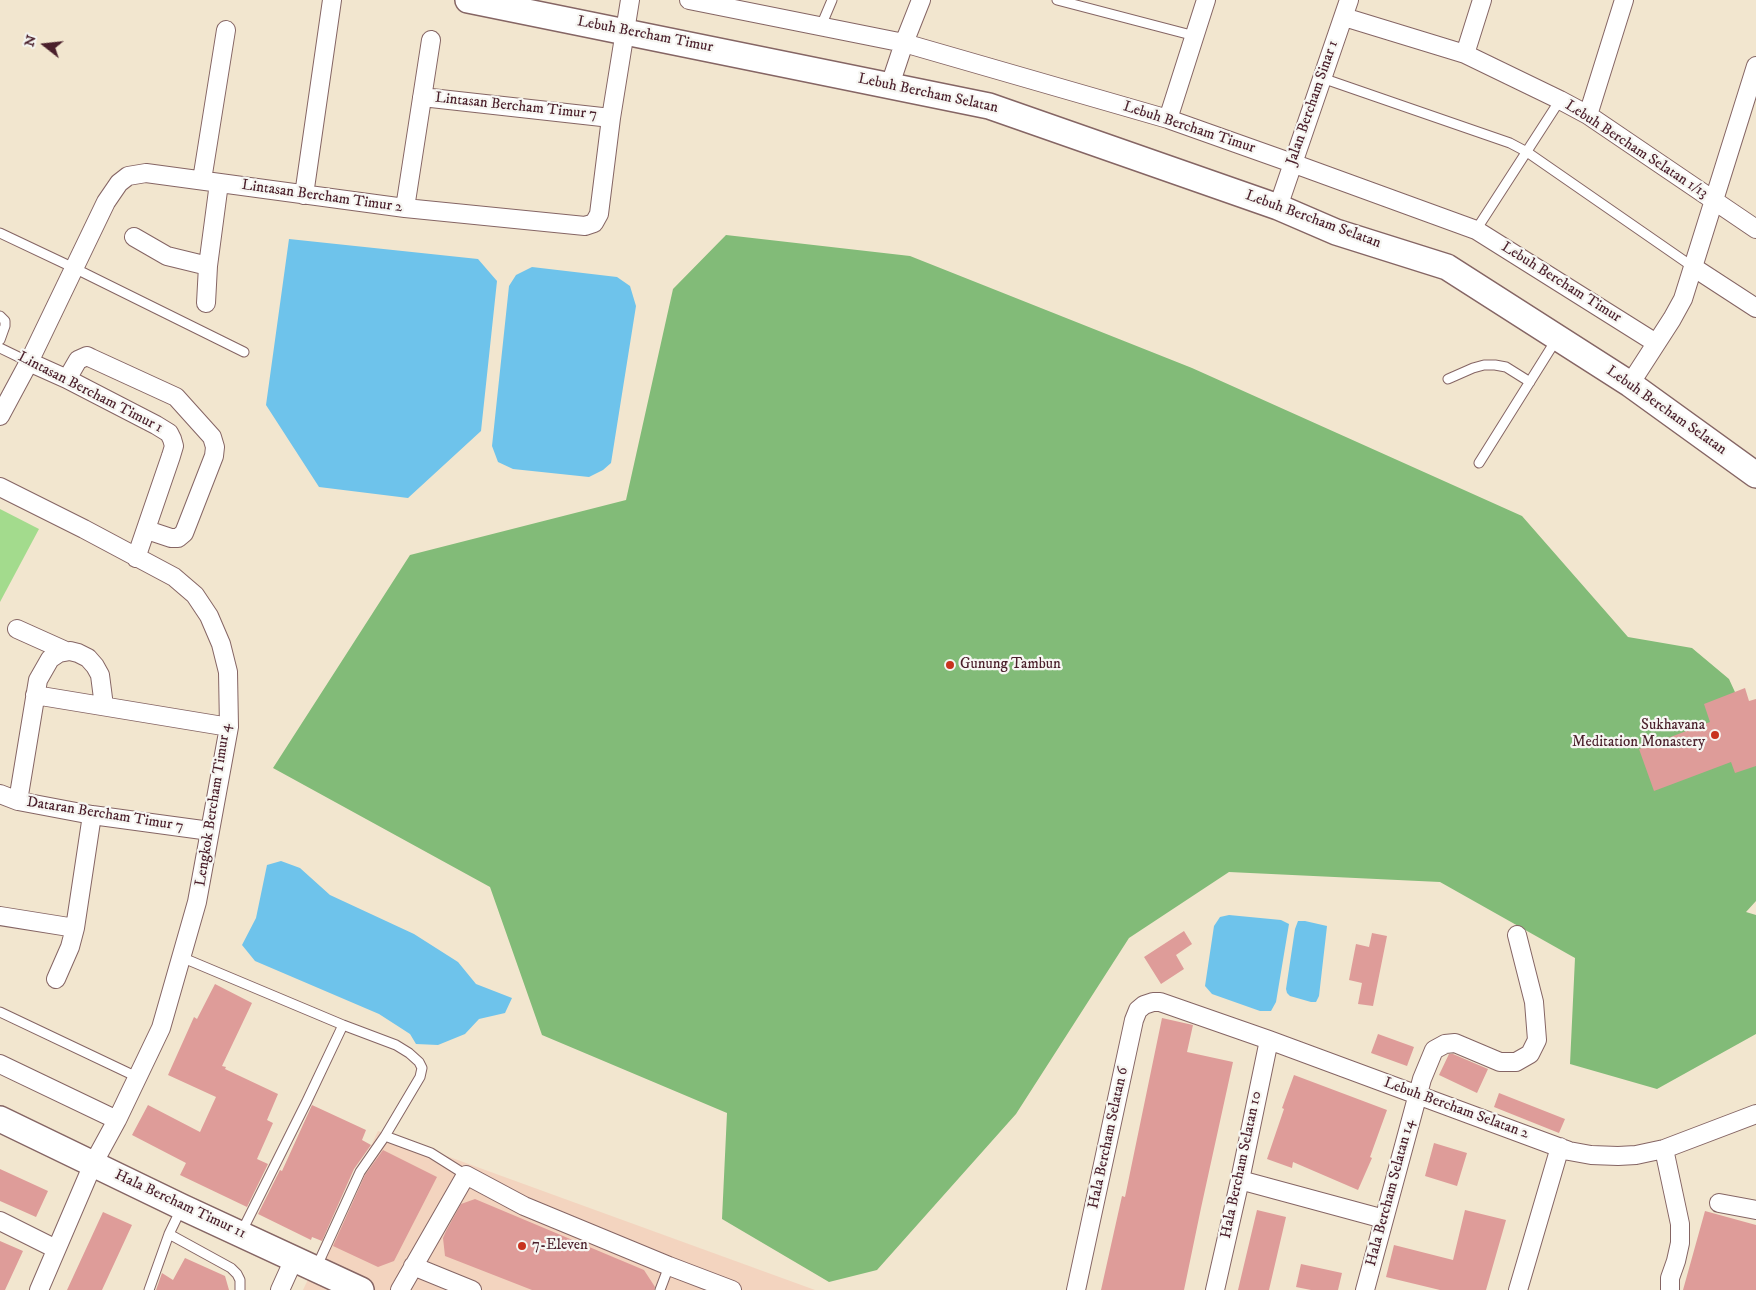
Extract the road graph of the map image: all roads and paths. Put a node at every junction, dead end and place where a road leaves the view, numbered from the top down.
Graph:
1 (332, 0) edge
2 (468, 0) edge
3 (630, 0) edge
4 (689, 0) edge
5 (832, 0) edge
6 (922, 0) edge
7 (1057, 0) edge
8 (1206, 0) edge
9 (1349, 0) edge
10 (1482, 0) edge
11 (1624, 0) edge
12 (757, 6) edge
13 (1344, 17) junction
14 (821, 26) junction
15 (226, 30) dead end
16 (624, 31) junction
17 (1194, 36) junction
18 (431, 40) dead end
19 (904, 43) junction
20 (1465, 54) junction
21 (1756, 66) edge
22 (821, 71) joint
23 (1322, 78) junction
24 (890, 85) junction
25 (422, 96) junction
26 (1560, 100) junction
27 (1588, 115) junction
28 (611, 118) junction
29 (1168, 119) junction
30 (1527, 152) junction
31 (1292, 163) junction
32 (202, 180) junction
33 (219, 183) junction
34 (304, 195) junction
35 (1713, 201) junction
36 (1278, 207) junction
37 (405, 208) junction
38 (1756, 229) edge
39 (1476, 230) junction
40 (0, 233) edge
41 (134, 237) dead end
42 (208, 266) junction
43 (1693, 267) junction
44 (74, 268) junction
45 (206, 303) dead end
46 (1756, 308) edge
47 (0, 316) edge
48 (1558, 337) junction
49 (0, 340) edge
50 (1656, 343) junction
51 (0, 348) edge
52 (244, 352) dead end
53 (29, 362) junction
54 (67, 379) junction
55 (1448, 379) dead end
56 (1530, 382) junction
57 (1630, 384) junction
58 (0, 416) edge
59 (1479, 463) dead end
60 (1756, 475) edge
61 (0, 487) edge
62 (147, 530) junction
63 (136, 558) junction
64 (17, 629) dead end
65 (66, 651) junction
66 (35, 695) junction
67 (104, 706) junction
68 (228, 727) junction
69 (0, 794) edge
70 (18, 801) junction
71 (92, 815) junction
72 (210, 831) junction
73 (0, 916) edge
74 (75, 928) junction
75 (1517, 935) dead end
76 (182, 957) junction
77 (56, 979) dead end
78 (1160, 1002) joint
79 (0, 1012) edge
80 (342, 1025) junction
81 (1269, 1040) junction
82 (0, 1064) edge
83 (138, 1078) junction
84 (1418, 1096) junction
85 (1756, 1114) edge
86 (0, 1119) edge
87 (117, 1120) junction
88 (385, 1136) junction
89 (1560, 1147) junction
90 (1664, 1149) junction
91 (93, 1164) junction
92 (466, 1175) junction
93 (1240, 1180) junction
94 (1719, 1203) dead end
95 (182, 1207) junction
96 (1756, 1210) edge
97 (1384, 1219) junction
98 (0, 1221) edge
99 (240, 1233) junction
100 (169, 1234) junction
101 (56, 1249) junction
102 (413, 1266) junction
103 (669, 1266) junction
104 (320, 1274) edge
105 (38, 1290) edge
106 (149, 1290) edge
107 (240, 1290) edge
108 (280, 1290) edge
109 (361, 1290) edge
110 (400, 1290) edge
111 (472, 1290) edge
112 (660, 1290) edge
113 (732, 1290) edge
114 (1076, 1290) edge
115 (1215, 1290) edge
116 (1365, 1290) edge
117 (1518, 1290) edge
118 (1670, 1290) edge

1 - 34 street
2 - 16 street, Lebuh Bercham Timur
3 - 16 street, Lintasan Bercham Timur 2
4 - 12 street, Lebuh Bercham Timur
5 - 14 lane
6 - 19 street
7 - 17 lane
8 - 17 street
9 - 13 street, Jalan Bercham Sinar 1
10 - 20 street
11 - 27 street
12 - 14 street, Lebuh Bercham Timur
13 - 20 street, Lebuh Bercham Selatan 1/13
13 - 23 street, Jalan Bercham Sinar 1
14 - 19 street, Lebuh Bercham Timur
15 - 32 street
16 - 22 street, Lebuh Bercham Timur
16 - 28 street, Lintasan Bercham Timur 2
17 - 29 street
18 - 25 street
19 - 24 street
19 - 29 street, Lebuh Bercham Timur
20 - 26 street, Lebuh Bercham Selatan 1/13
21 - 35 street
22 - 24 street, Lebuh Bercham Selatan
23 - 30 lane
23 - 31 street, Jalan Bercham Sinar 1
24 - 36 street, Lebuh Bercham Selatan
25 - 28 street, Lintasan Bercham Timur 7
25 - 37 street
26 - 27 street, Lebuh Bercham Selatan 1/13
26 - 30 lane
27 - 35 street, Lebuh Bercham Selatan 1/13
28 - 37 street, Lintasan Bercham Timur 2
29 - 31 street, Lebuh Bercham Timur
30 - 39 lane
30 - 43 lane
31 - 36 street, Jalan Bercham Sinar 1
31 - 39 street, Lebuh Bercham Timur
32 - 33 street, Lintasan Bercham Timur 2
32 - 44 street, Lintasan Bercham Timur 2
33 - 34 street, Lintasan Bercham Timur 2
33 - 42 street
34 - 37 street, Lintasan Bercham Timur 2
35 - 38 street, Lebuh Bercham Selatan 1/13
35 - 43 street
36 - 48 street, Lebuh Bercham Selatan
39 - 50 street, Lebuh Bercham Timur
40 - 44 lane
41 - 42 street
42 - 45 street
43 - 46 street
43 - 50 street
44 - 52 lane
44 - 53 street, Lintasan Bercham Timur 2
47 - 49 lane
48 - 56 lane
48 - 57 street, Lebuh Bercham Selatan
50 - 57 street
51 - 53 lane, Lintasan Bercham Timur 1
53 - 54 street, Lintasan Bercham Timur 1
53 - 58 street, Lintasan Bercham Timur 2
54 - 62 street, Lintasan Bercham Timur 1
54 - 62 street
55 - 56 lane
56 - 59 lane
57 - 60 street, Lebuh Bercham Selatan
61 - 63 street, Lengkok Bercham Timur 4
62 - 63 street, Lintasan Bercham Timur 1
63 - 68 street, Lengkok Bercham Timur 4
64 - 65 street
65 - 66 street
65 - 67 street
66 - 67 street
66 - 70 street
67 - 68 street
68 - 72 street, Lengkok Bercham Timur 4
69 - 70 street, Dataran Bercham Timur 7
70 - 71 street, Dataran Bercham Timur 7
71 - 72 street, Dataran Bercham Timur 7
71 - 74 street
72 - 76 street, Lengkok Bercham Timur 4
73 - 74 street
74 - 77 street
75 - 84 street, Hala Bercham Selatan 14
76 - 80 lane
76 - 83 street, Lengkok Bercham Timur 4
78 - 81 street, Lebuh Bercham Selatan 2
78 - 114 street, Hala Bercham Selatan 6
79 - 83 lane
80 - 88 lane
80 - 99 lane
81 - 84 street, Lebuh Bercham Selatan 2
81 - 93 street, Hala Bercham Selatan 10
82 - 87 street
83 - 87 street, Lengkok Bercham Timur 4
84 - 89 street, Lebuh Bercham Selatan 2
84 - 97 street, Hala Bercham Selatan 14
85 - 90 street, Lebuh Bercham Selatan 2
86 - 91 street, Hala Bercham Timur 11
87 - 91 street, Lengkok Bercham Timur 4
88 - 92 lane
88 - 104 lane
89 - 90 street, Lebuh Bercham Selatan 2
89 - 117 street
90 - 118 street
91 - 95 street, Hala Bercham Timur 11
91 - 101 street, Lengkok Bercham Timur 4
92 - 102 street
92 - 103 street
93 - 97 street
93 - 115 street, Hala Bercham Selatan 10
94 - 96 street
95 - 99 street, Hala Bercham Timur 11
95 - 100 lane
97 - 116 street, Hala Bercham Selatan 14
98 - 101 street
99 - 104 street, Hala Bercham Timur 11
100 - 106 lane
100 - 107 lane
101 - 105 street, Lengkok Bercham Timur 4
102 - 110 street
102 - 111 street
103 - 112 lane
103 - 113 street
104 - 108 street
104 - 109 street, Hala Bercham Timur 11

